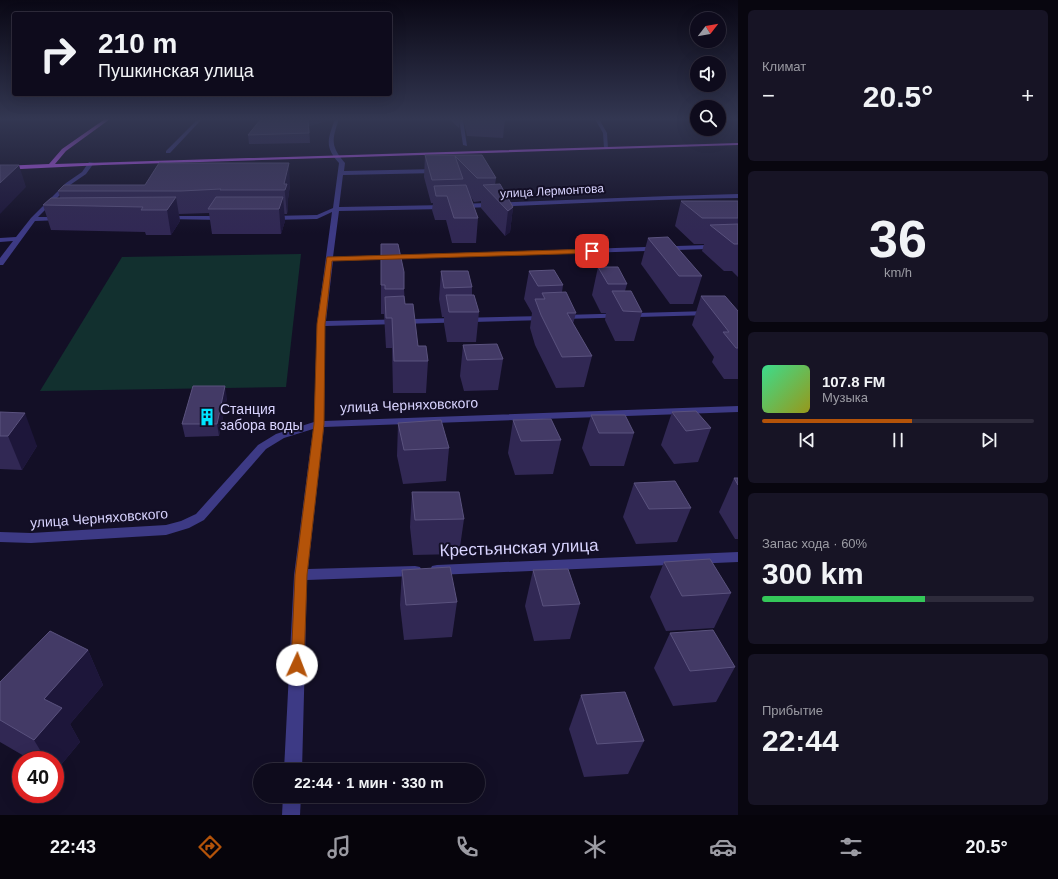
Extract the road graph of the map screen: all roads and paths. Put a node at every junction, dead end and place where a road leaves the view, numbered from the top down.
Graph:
1 (58, 157) edge
2 (272, 157) edge
3 (336, 157) edge
4 (91, 163) junction
5 (51, 165) junction
6 (0, 168) edge
7 (446, 171) edge
8 (341, 173) junction
9 (738, 196) edge
10 (335, 209) junction
11 (159, 218) edge
12 (230, 218) edge
13 (262, 218) edge
14 (33, 219) junction
15 (65, 219) edge
16 (18, 239) junction
17 (0, 240) edge
18 (738, 246) edge
19 (330, 259) junction
20 (0, 262) edge
21 (714, 313) edge
22 (321, 324) junction
23 (738, 409) edge
24 (319, 424) junction
25 (0, 537) edge
26 (738, 557) edge
27 (301, 575) junction
28 (293, 763) edge
29 (292, 803) edge
30 (291, 815) edge

1 - 5 main road
2 - 4 main road
3 - 8 street
4 - 5 main road
4 - 14 street
5 - 6 main road
7 - 8 street
8 - 10 street
9 - 10 street, улица Лермонтова
10 - 13 street, улица Лермонтова
10 - 19 street
11 - 12 street
14 - 15 street
14 - 16 street
16 - 17 street
16 - 20 street
18 - 19 street
19 - 22 street
21 - 22 street
22 - 24 street
23 - 24 street, улица Черняховского
24 - 25 street, улица Черняховского
24 - 27 street
26 - 27 street, Крестьянская улица
27 - 28 street
29 - 30 street

